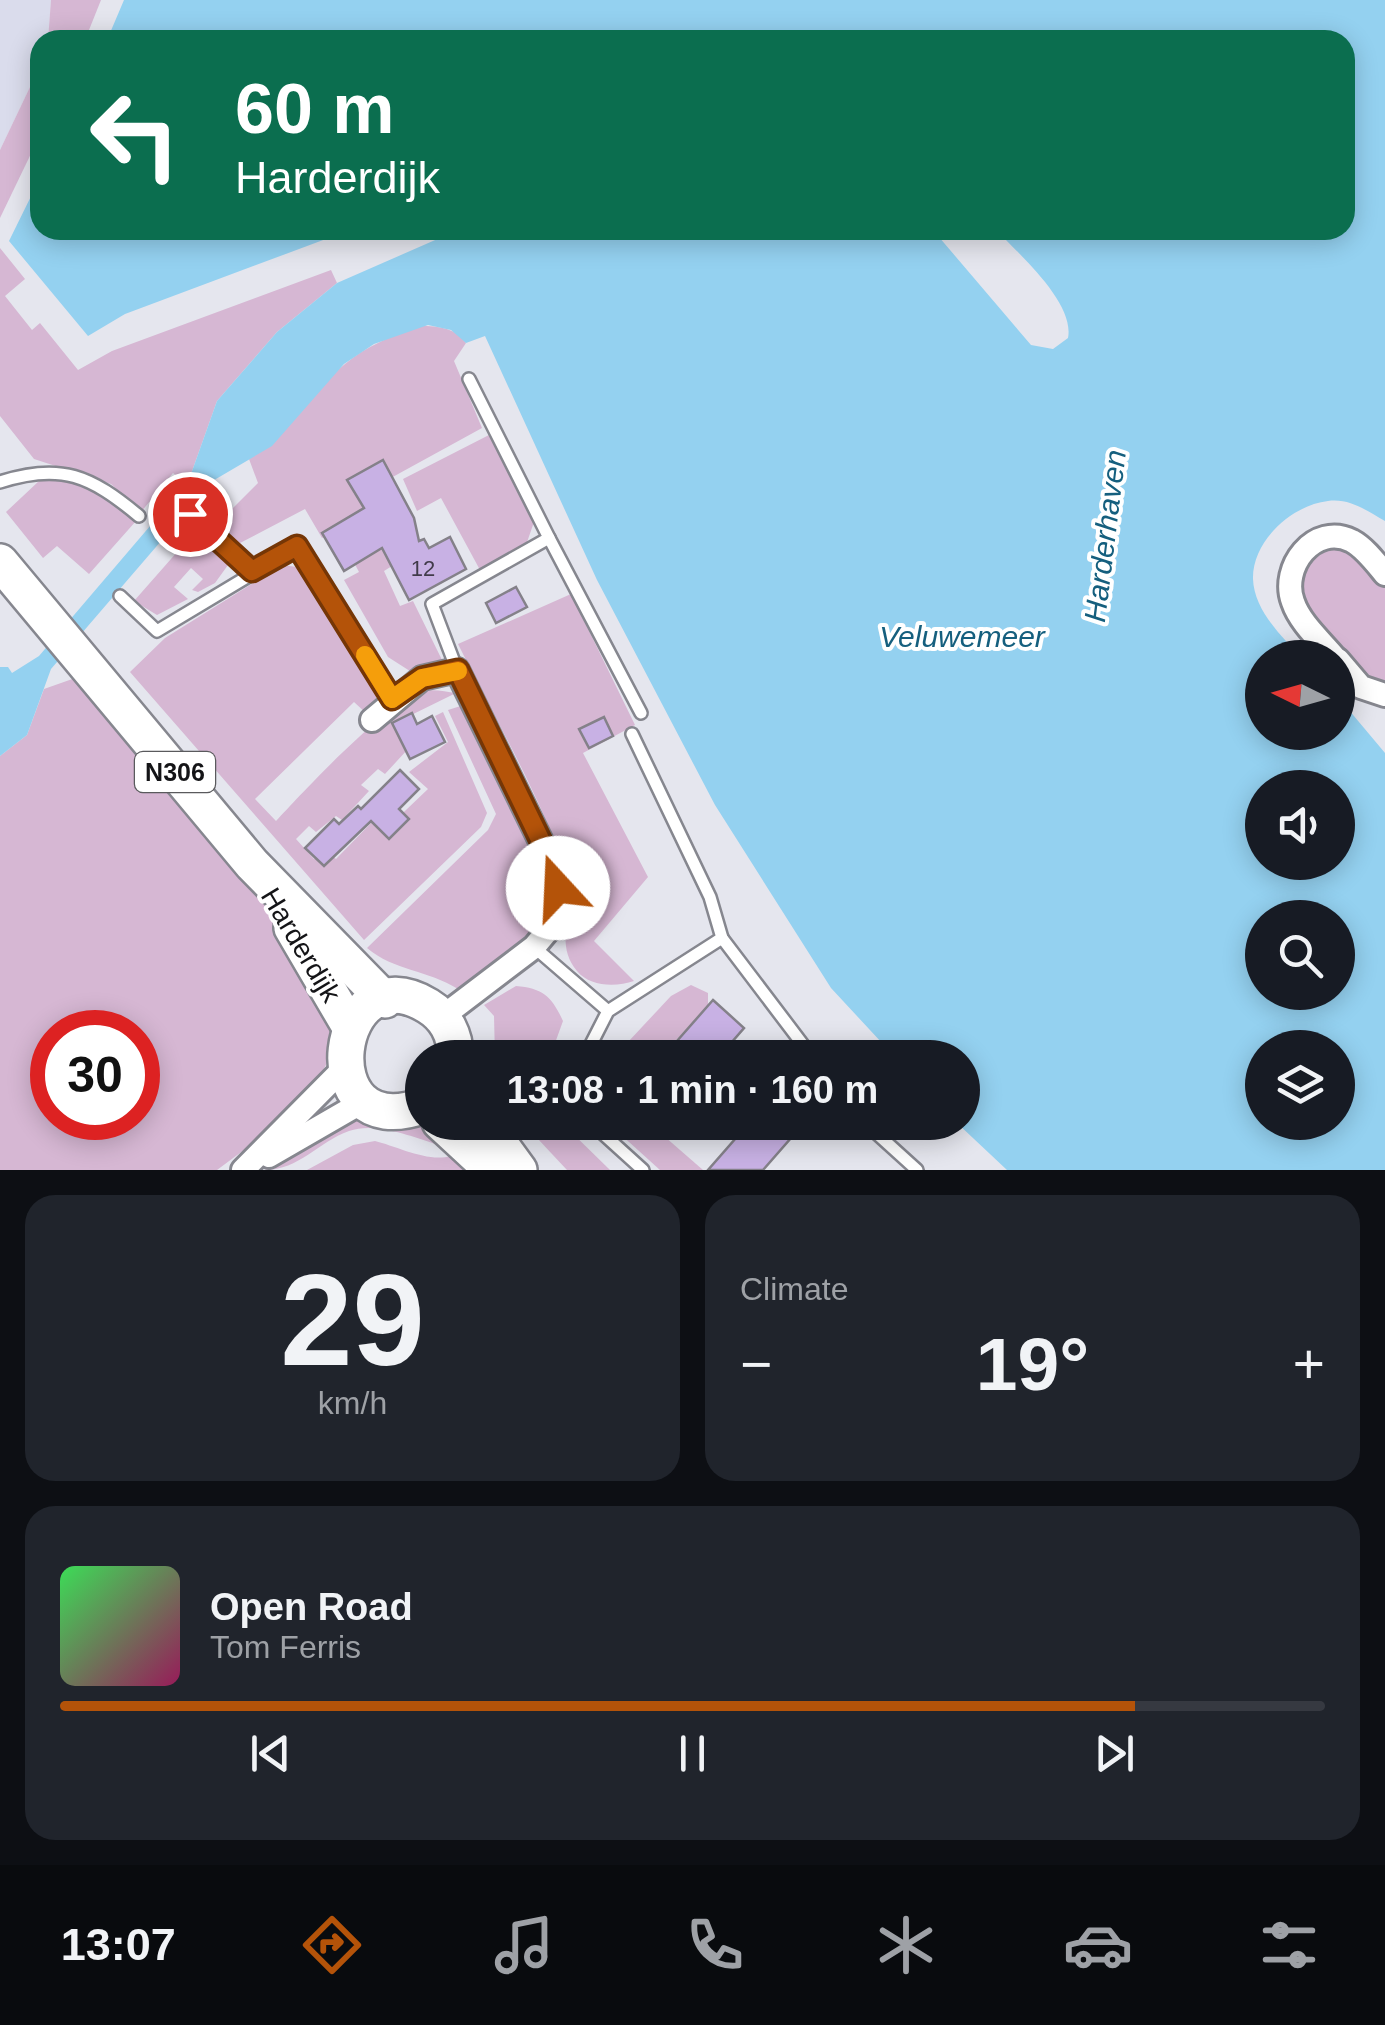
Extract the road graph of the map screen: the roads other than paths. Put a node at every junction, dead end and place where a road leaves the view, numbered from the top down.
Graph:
1 (469, 379) dead end
2 (0, 482) edge
3 (190, 514) dead end
4 (139, 516) dead end
5 (549, 538) junction
6 (0, 562) edge
7 (252, 571) junction
8 (1385, 574) edge
9 (120, 596) dead end
10 (1320, 640) edge
11 (458, 670) junction
12 (1355, 681) edge
13 (1385, 695) edge
14 (392, 699) junction
15 (641, 713) dead end
16 (372, 720) dead end
17 (632, 734) dead end
18 (252, 864) junction
19 (722, 938) junction
20 (534, 947) junction
21 (385, 1000) junction
22 (608, 1011) junction
23 (442, 1017) junction
24 (350, 1027) junction
25 (453, 1040) edge
26 (593, 1040) edge
27 (799, 1040) edge
28 (344, 1068) junction
29 (366, 1100) junction
30 (405, 1110) edge
31 (460, 1140) edge
32 (497, 1140) edge
33 (610, 1140) edge
34 (884, 1140) edge
35 (244, 1170) edge
36 (492, 1170) edge
37 (519, 1170) edge
38 (642, 1170) edge
39 (917, 1170) edge

1 - 5 lane
2 - 4 lane
3 - 7 lane
5 - 11 lane
5 - 15 lane
6 - 18 main road, Harderdijk / N306
7 - 9 lane
7 - 14 lane
8 - 10 street
11 - 14 street
11 - 20 street
12 - 13 street
14 - 16 street
17 - 19 lane
18 - 21 main road, Harderdijk / N306
18 - 24 main road, Harderdijk / N306
19 - 22 lane
19 - 27 lane
20 - 22 lane
20 - 23 street
21 - 23 main road
21 - 24 main road
22 - 26 lane
23 - 25 main road
24 - 28 main road
28 - 29 main road
28 - 35 street
29 - 30 main road
29 - 35 street
31 - 36 main road
32 - 37 main road
33 - 38 lane
34 - 39 lane

